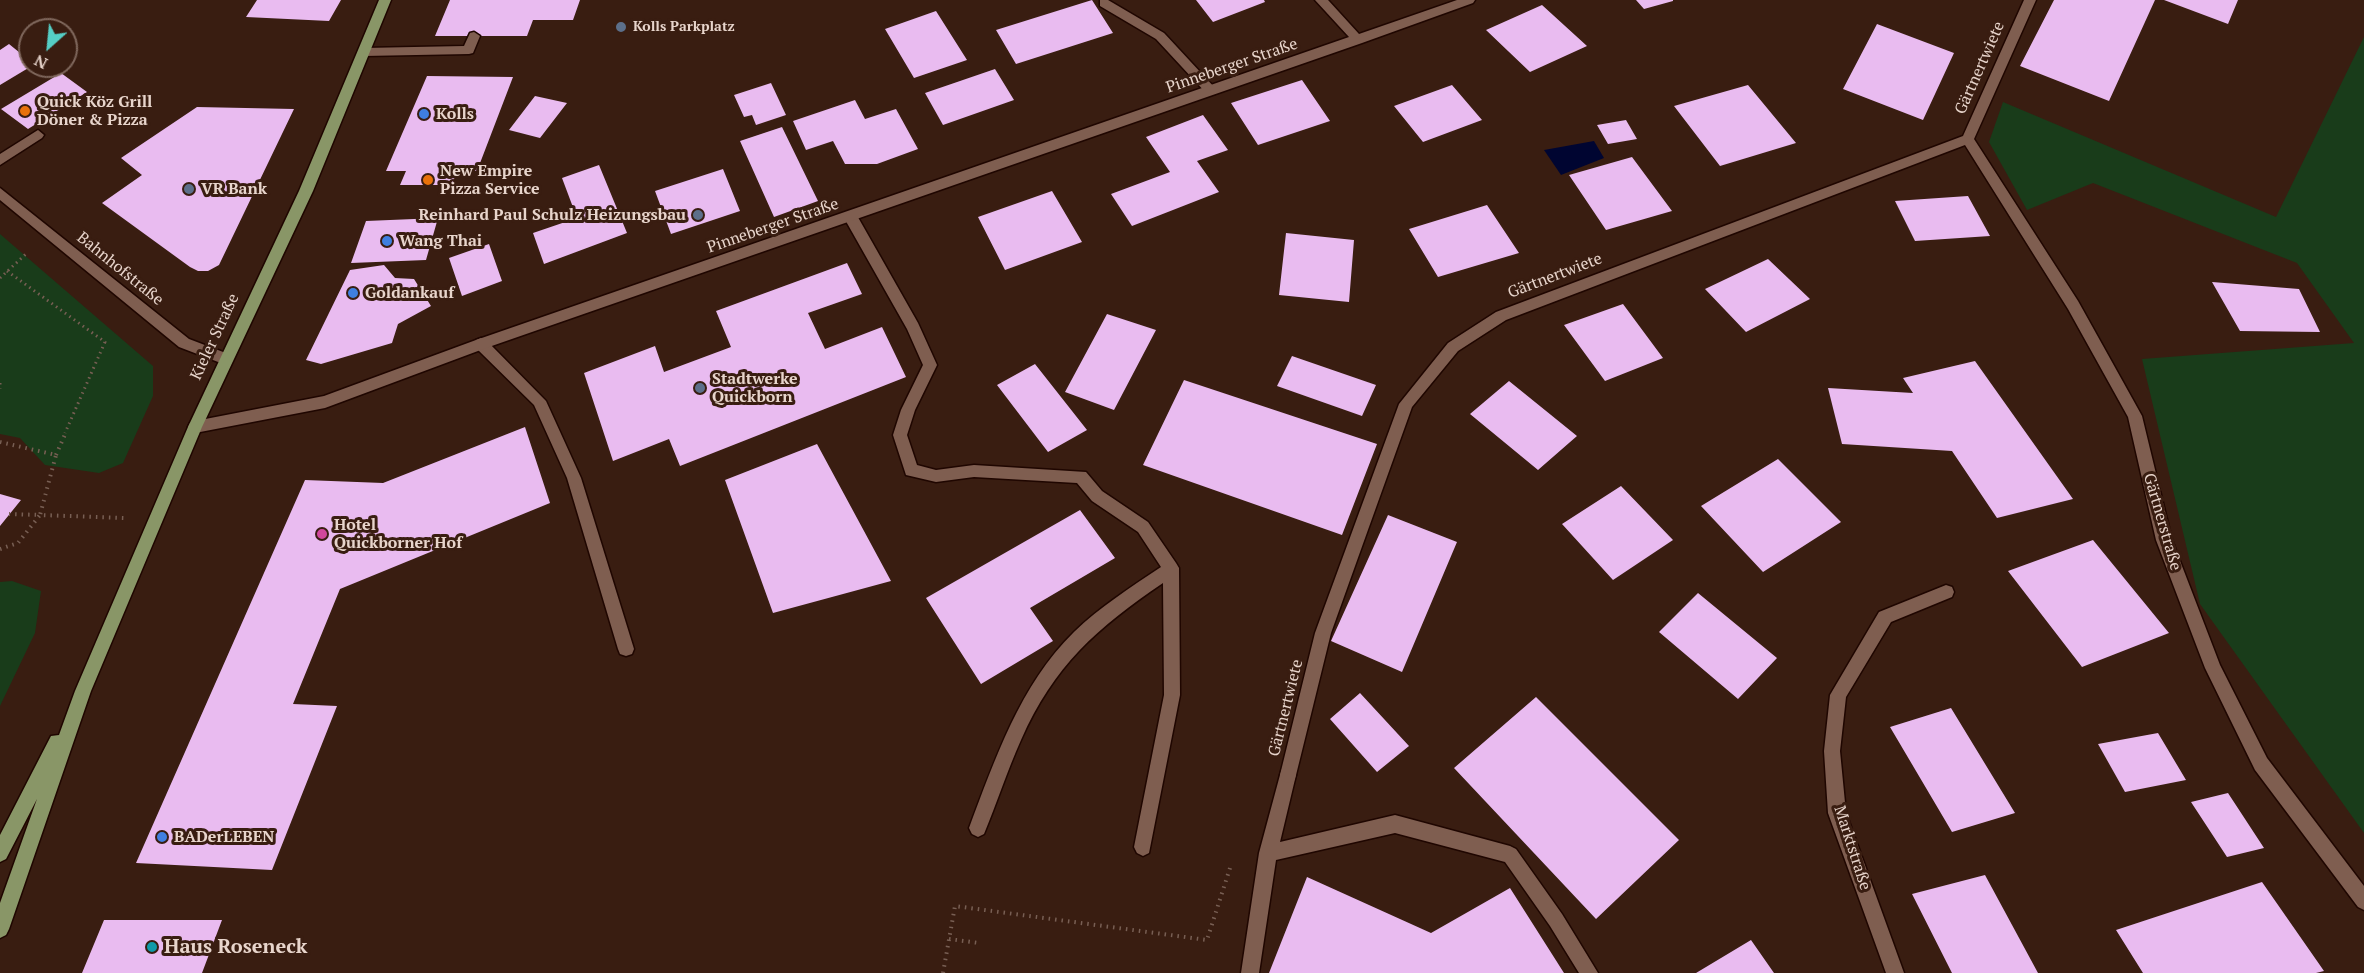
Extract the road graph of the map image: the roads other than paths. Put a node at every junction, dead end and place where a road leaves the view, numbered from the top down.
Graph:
1 (385, 0) edge
2 (1321, 0) edge
3 (1469, 0) edge
4 (2030, 0) edge
5 (1104, 3) dead end
6 (474, 36) dead end
7 (1358, 40) junction
8 (364, 52) junction
9 (1211, 91) junction
10 (38, 135) dead end
11 (1968, 139) junction
12 (0, 160) edge
13 (0, 193) edge
14 (850, 216) junction
15 (481, 344) junction
16 (226, 359) junction
17 (195, 427) junction
18 (1172, 569) junction
19 (1946, 592) dead end
20 (626, 649) dead end
21 (83, 691) junction
22 (978, 828) dead end
23 (1143, 846) dead end
24 (0, 853) edge
25 (1268, 853) junction
26 (2364, 901) edge
27 (0, 929) edge
28 (1250, 973) edge
29 (1589, 973) edge
30 (1895, 973) edge

1 - 8 main road, Kieler Straße
2 - 7 street
3 - 7 street, Pinneberger Straße
4 - 11 street, Gärtnertwiete
5 - 9 street
6 - 8 street
7 - 9 street, Pinneberger Straße
8 - 16 main road, Kieler Straße
9 - 14 street, Pinneberger Straße
10 - 12 street
11 - 25 street, Gärtnertwiete
11 - 26 street, Gärtnerstraße
13 - 16 street, Bahnhofstraße
14 - 15 street, Pinneberger Straße
14 - 18 street
15 - 17 street, Pinneberger Straße
15 - 20 street
16 - 17 main road, Kieler Straße
17 - 21 main road, Kieler Straße
18 - 22 street
18 - 23 street
19 - 30 street, Marktstraße
21 - 24 main road, Kieler Straße
21 - 27 main road, Kieler Straße
25 - 28 street, Gärtnertwiete
25 - 29 street

